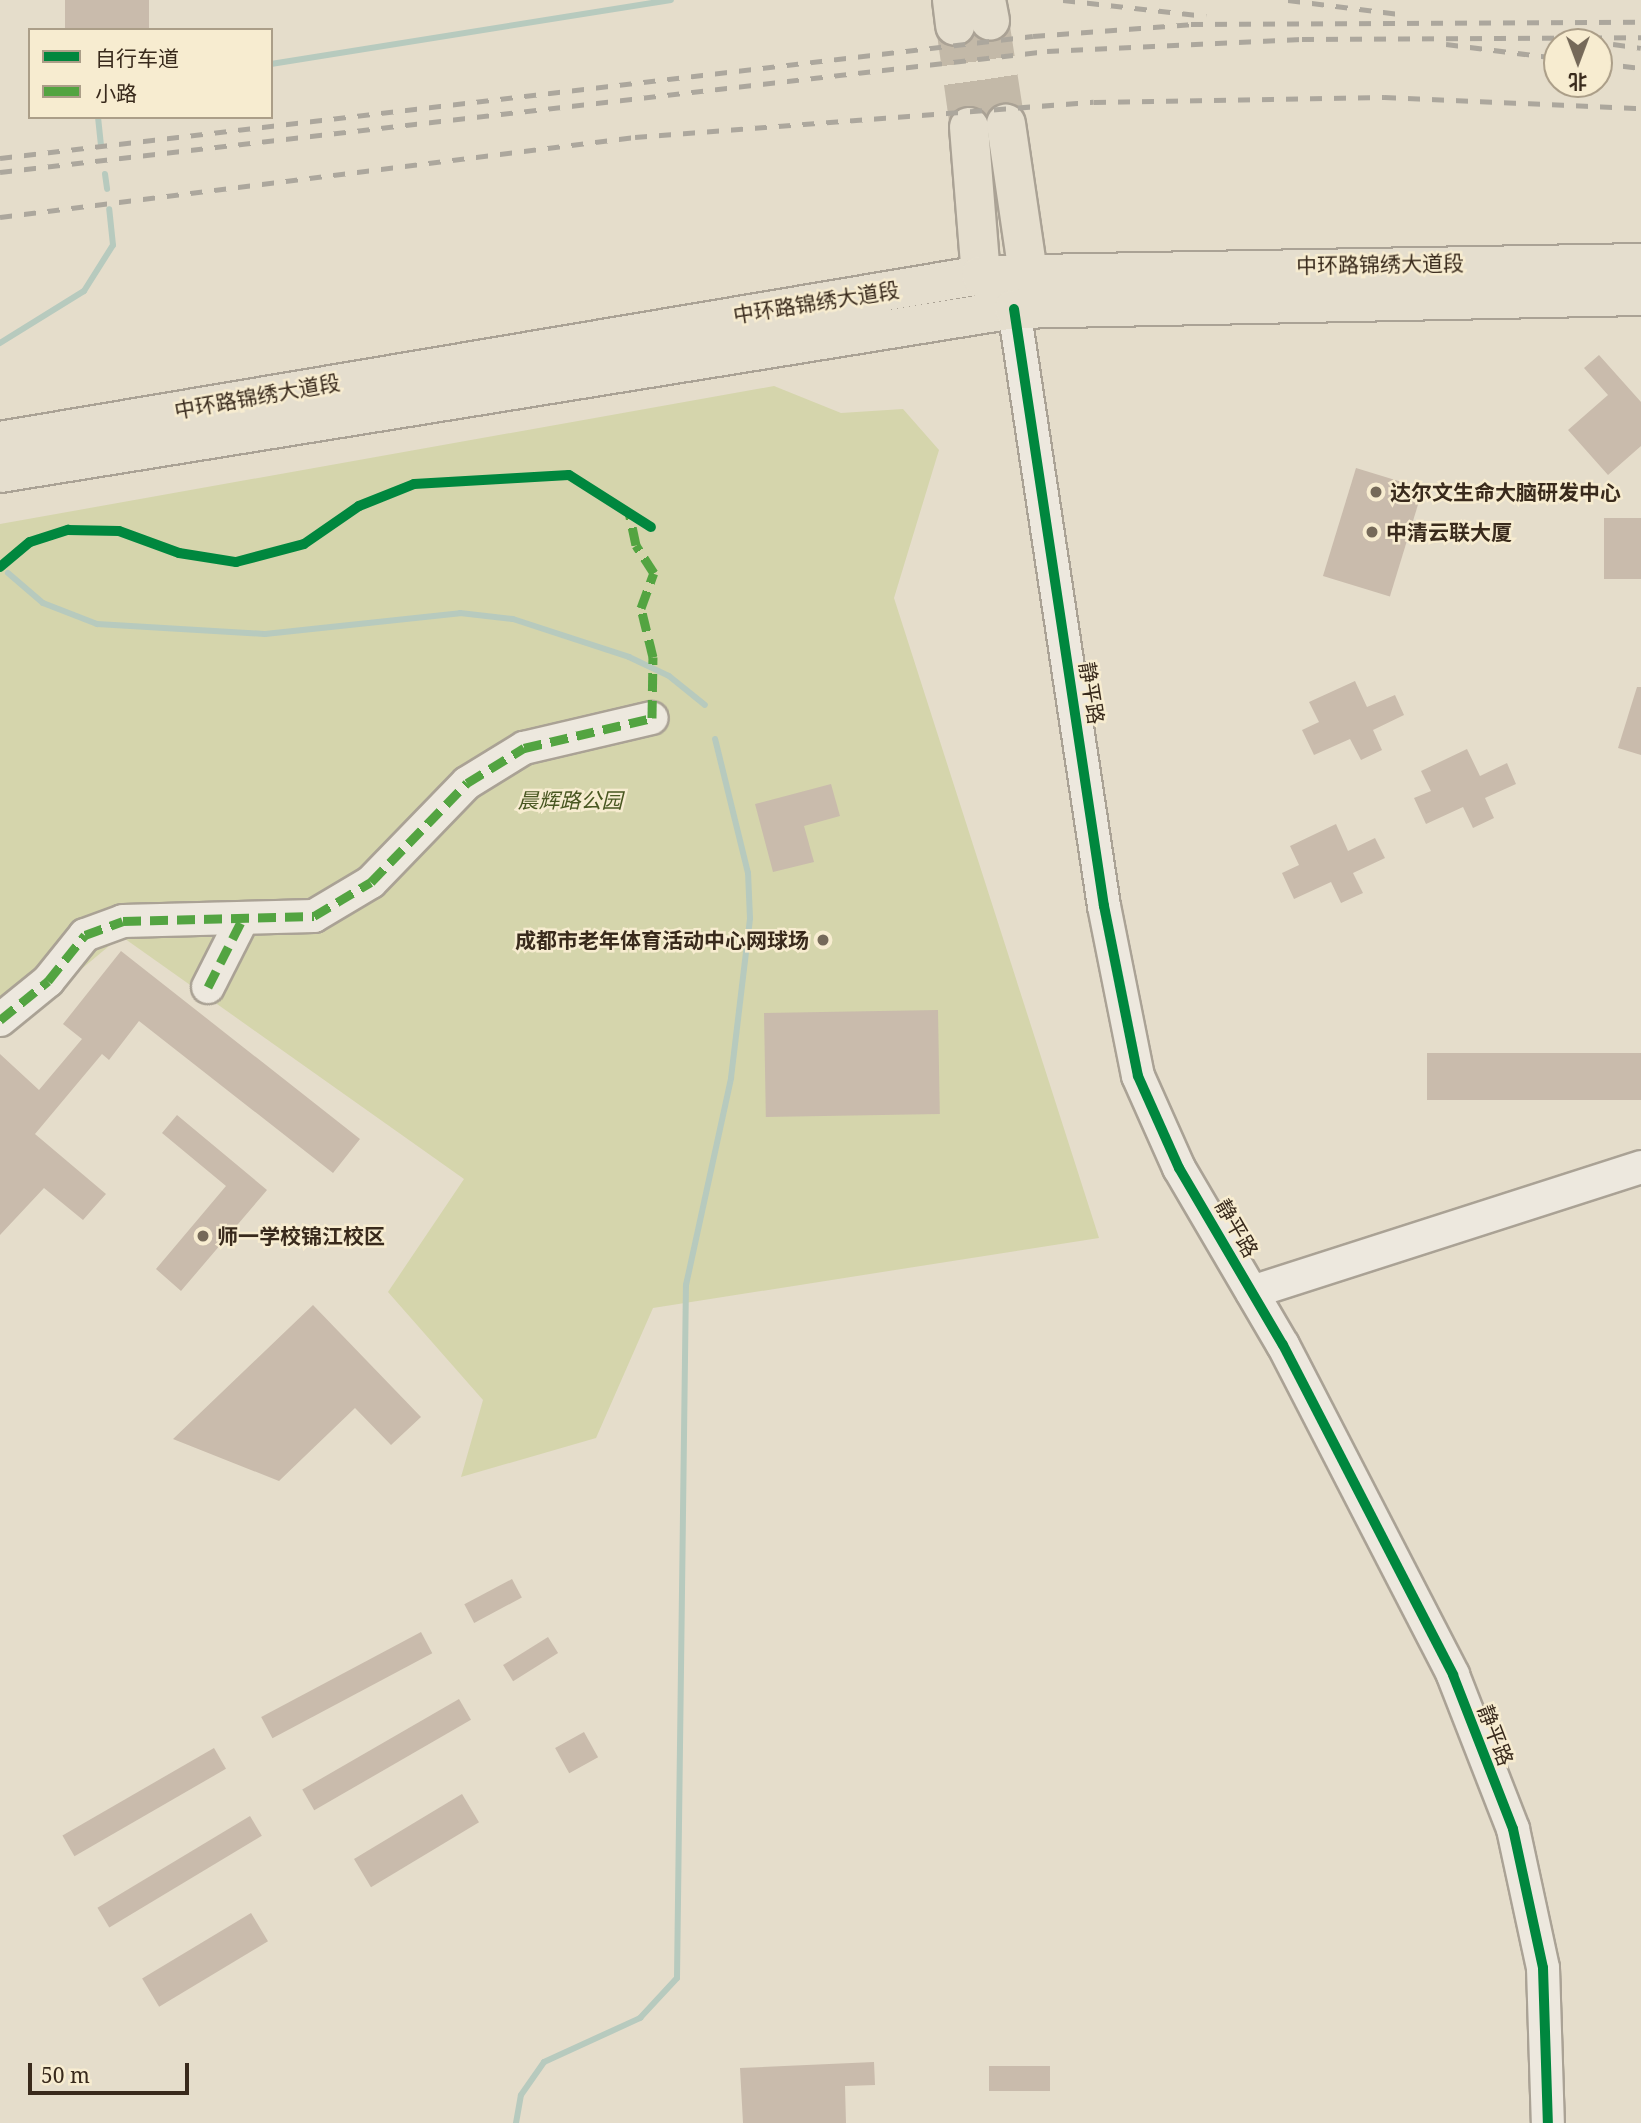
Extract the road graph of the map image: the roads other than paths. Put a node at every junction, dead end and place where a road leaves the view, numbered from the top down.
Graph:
1 (1641, 262) edge
2 (1028, 273) junction
3 (981, 275) junction
4 (1641, 296) edge
5 (1014, 309) junction
6 (0, 441) edge
7 (0, 473) edge
8 (652, 718) dead end
9 (241, 922) junction
10 (208, 987) dead end
11 (0, 1020) edge
12 (1641, 1167) edge
13 (1252, 1292) junction
14 (1548, 2123) edge

1 - 2 main road, 中环路锦绣大道段
2 - 3 main road, 中环路锦绣大道段
2 - 3 main road
2 - 5 main road
3 - 5 main road
3 - 6 main road, 中环路锦绣大道段
4 - 5 main road, 中环路锦绣大道段
5 - 7 main road, 中环路锦绣大道段
5 - 13 street, 静平路
8 - 9 street
9 - 10 street
9 - 11 street
12 - 13 street
13 - 14 street, 静平路

